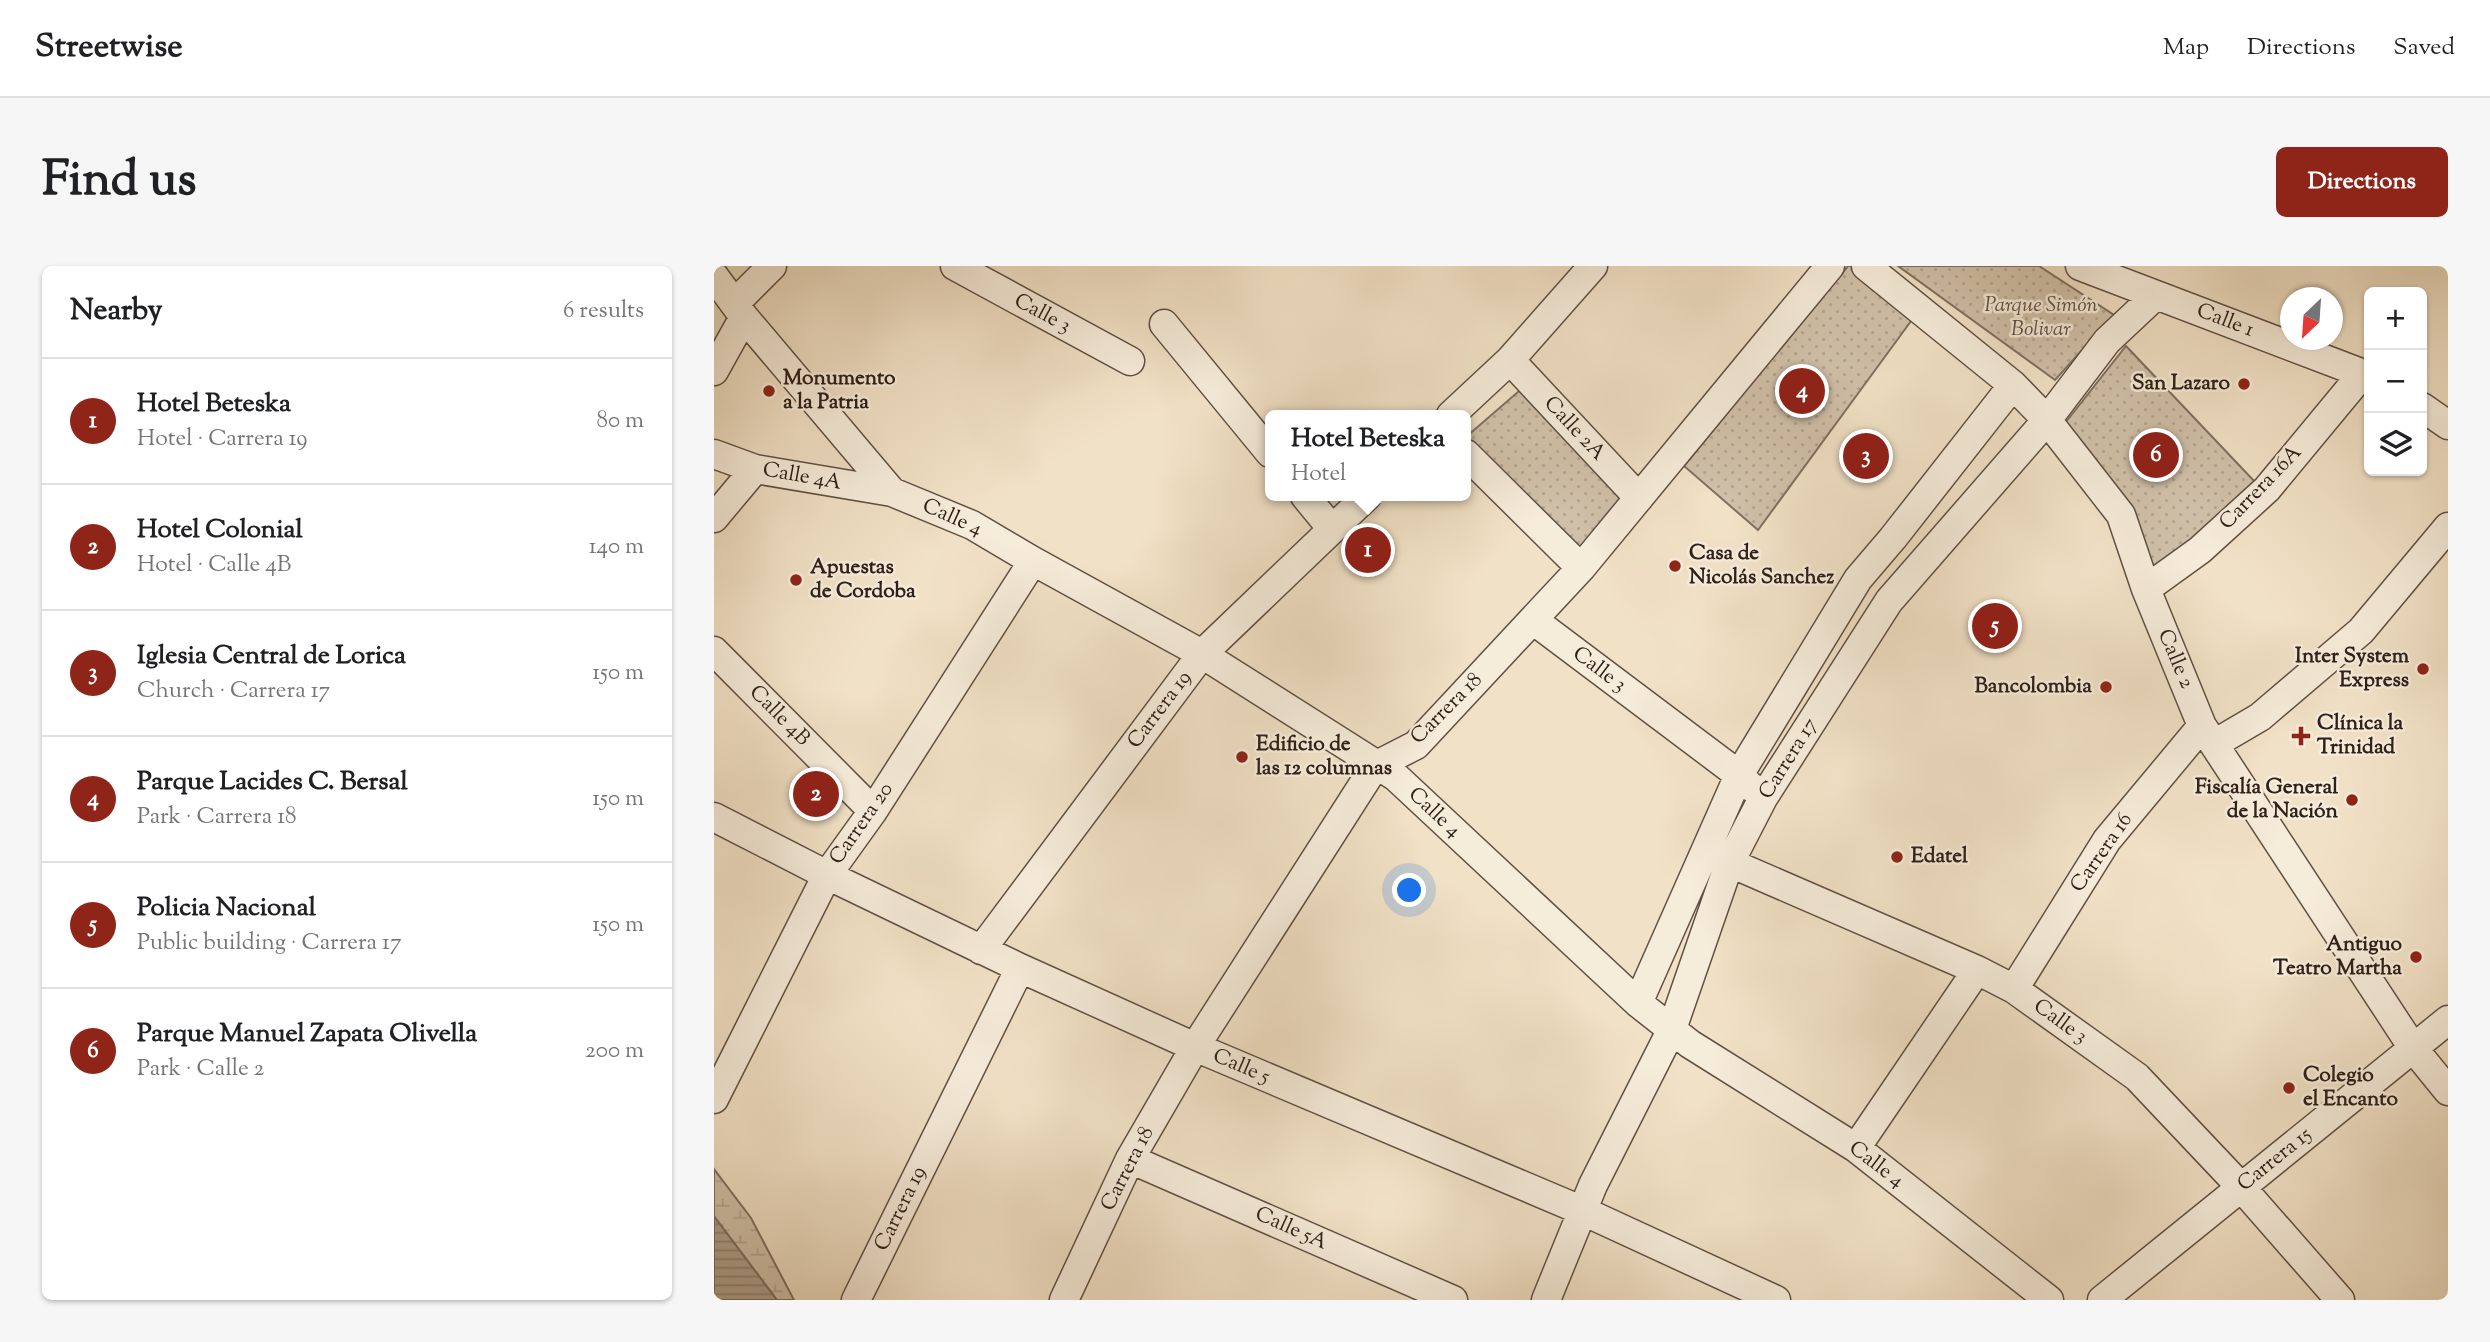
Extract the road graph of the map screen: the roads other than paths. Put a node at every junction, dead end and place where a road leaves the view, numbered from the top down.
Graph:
1 (772, 266) edge
2 (1593, 266) edge
3 (1830, 266) edge
4 (1866, 266) edge
5 (2080, 266) edge
6 (966, 269) edge
7 (714, 276) edge
8 (2156, 295) junction
9 (740, 310) junction
10 (1164, 324) dead end
11 (1510, 360) junction
12 (1130, 361) dead end
13 (714, 371) edge
14 (2364, 374) edge
15 (2364, 377) edge
16 (2012, 385) junction
17 (1456, 410) edge
18 (2427, 410) edge
19 (2047, 420) junction
20 (2448, 425) edge
21 (1265, 447) edge
22 (714, 454) edge
23 (1471, 459) edge
24 (755, 469) junction
25 (892, 492) junction
26 (1639, 498) junction
27 (1309, 501) edge
28 (1362, 501) edge
29 (714, 518) edge
30 (2448, 527) edge
31 (1332, 529) junction
32 (1033, 561) junction
33 (1581, 568) junction
34 (1858, 579) junction
35 (2146, 589) junction
36 (1889, 601) junction
37 (1533, 620) junction
38 (714, 651) edge
39 (1202, 654) junction
40 (2208, 735) junction
41 (1375, 766) junction
42 (1739, 775) junction
43 (1763, 798) junction
44 (873, 811) junction
45 (714, 817) edge
46 (1717, 858) junction
47 (827, 875) junction
48 (981, 950) junction
49 (1020, 968) junction
50 (1977, 970) junction
51 (2014, 989) junction
52 (1638, 1003) junction
53 (2448, 1020) edge
54 (1672, 1029) junction
55 (1195, 1047) junction
56 (2413, 1048) junction
57 (2448, 1091) edge
58 (714, 1100) edge
59 (1856, 1148) junction
60 (1130, 1159) junction
61 (2242, 1187) junction
62 (1583, 1211) junction
63 (2040, 1298) edge
64 (856, 1300) edge
65 (1065, 1300) edge
66 (1453, 1300) edge
67 (1546, 1300) edge
68 (1776, 1300) edge
69 (2102, 1300) edge
70 (2340, 1300) edge

1 - 9 street
2 - 11 street
3 - 26 street, Carrera 18
4 - 16 street, Calle 2
5 - 8 street, Calle 1
6 - 12 street, Calle 3
7 - 9 street, Calle 4
8 - 14 street, Calle 1
8 - 19 street, Carrera 17
9 - 13 street
9 - 25 street, Calle 4
10 - 21 street
11 - 17 street
11 - 26 street, Calle 2A
15 - 35 street, Carrera 16A
16 - 19 street, Calle 2
16 - 34 street, Carrera 17
18 - 20 street
19 - 35 street, Calle 2
19 - 36 street, Carrera 17
22 - 24 street, Calle 4A
23 - 33 street
24 - 25 street, Calle 4A
24 - 29 street
25 - 32 street, Calle 4
26 - 33 street, Carrera 18
27 - 31 street
28 - 31 street, Carrera 19
30 - 40 street, Carrera 16
31 - 39 street, Carrera 19
32 - 39 street, Calle 4
32 - 44 street, Carrera 20
33 - 37 street, Carrera 18
34 - 36 street
34 - 42 street, Carrera 17
35 - 40 street, Calle 2
36 - 43 street, Carrera 17
37 - 41 street, Carrera 18
37 - 42 street, Calle 3
38 - 44 street, Calle 4B
39 - 41 street, Calle 4
39 - 48 street, Carrera 19
40 - 51 street, Carrera 16
40 - 56 street, Calle 2
41 - 52 street, Calle 4
41 - 55 street, Carrera 18
42 - 43 street, Calle 3
42 - 46 street, Carrera 17
43 - 46 street, Carrera 17
44 - 47 street, Carrera 20
45 - 47 street, Calle 5
46 - 50 street, Calle 3
46 - 52 street, Carrera 17
46 - 54 street, Carrera 17
47 - 48 street, Calle 5
47 - 58 street, Carrera 20
48 - 49 street, Calle 5
49 - 55 street, Calle 5
49 - 64 street, Carrera 19
50 - 51 street, Calle 3
50 - 59 street
51 - 61 street, Calle 3
52 - 54 street, Calle 4
53 - 56 street, Carrera 15
54 - 59 street, Calle 4
54 - 62 street, Carrera 17
55 - 60 street, Carrera 18
55 - 62 street, Calle 5
56 - 57 street, Calle 2
56 - 61 street, Carrera 15
59 - 63 street, Calle 4
60 - 65 street, Carrera 18
60 - 66 street, Calle 5A
61 - 69 street, Carrera 15
61 - 70 street, Calle 3
62 - 67 street, Carrera 17
62 - 68 street, Calle 5

